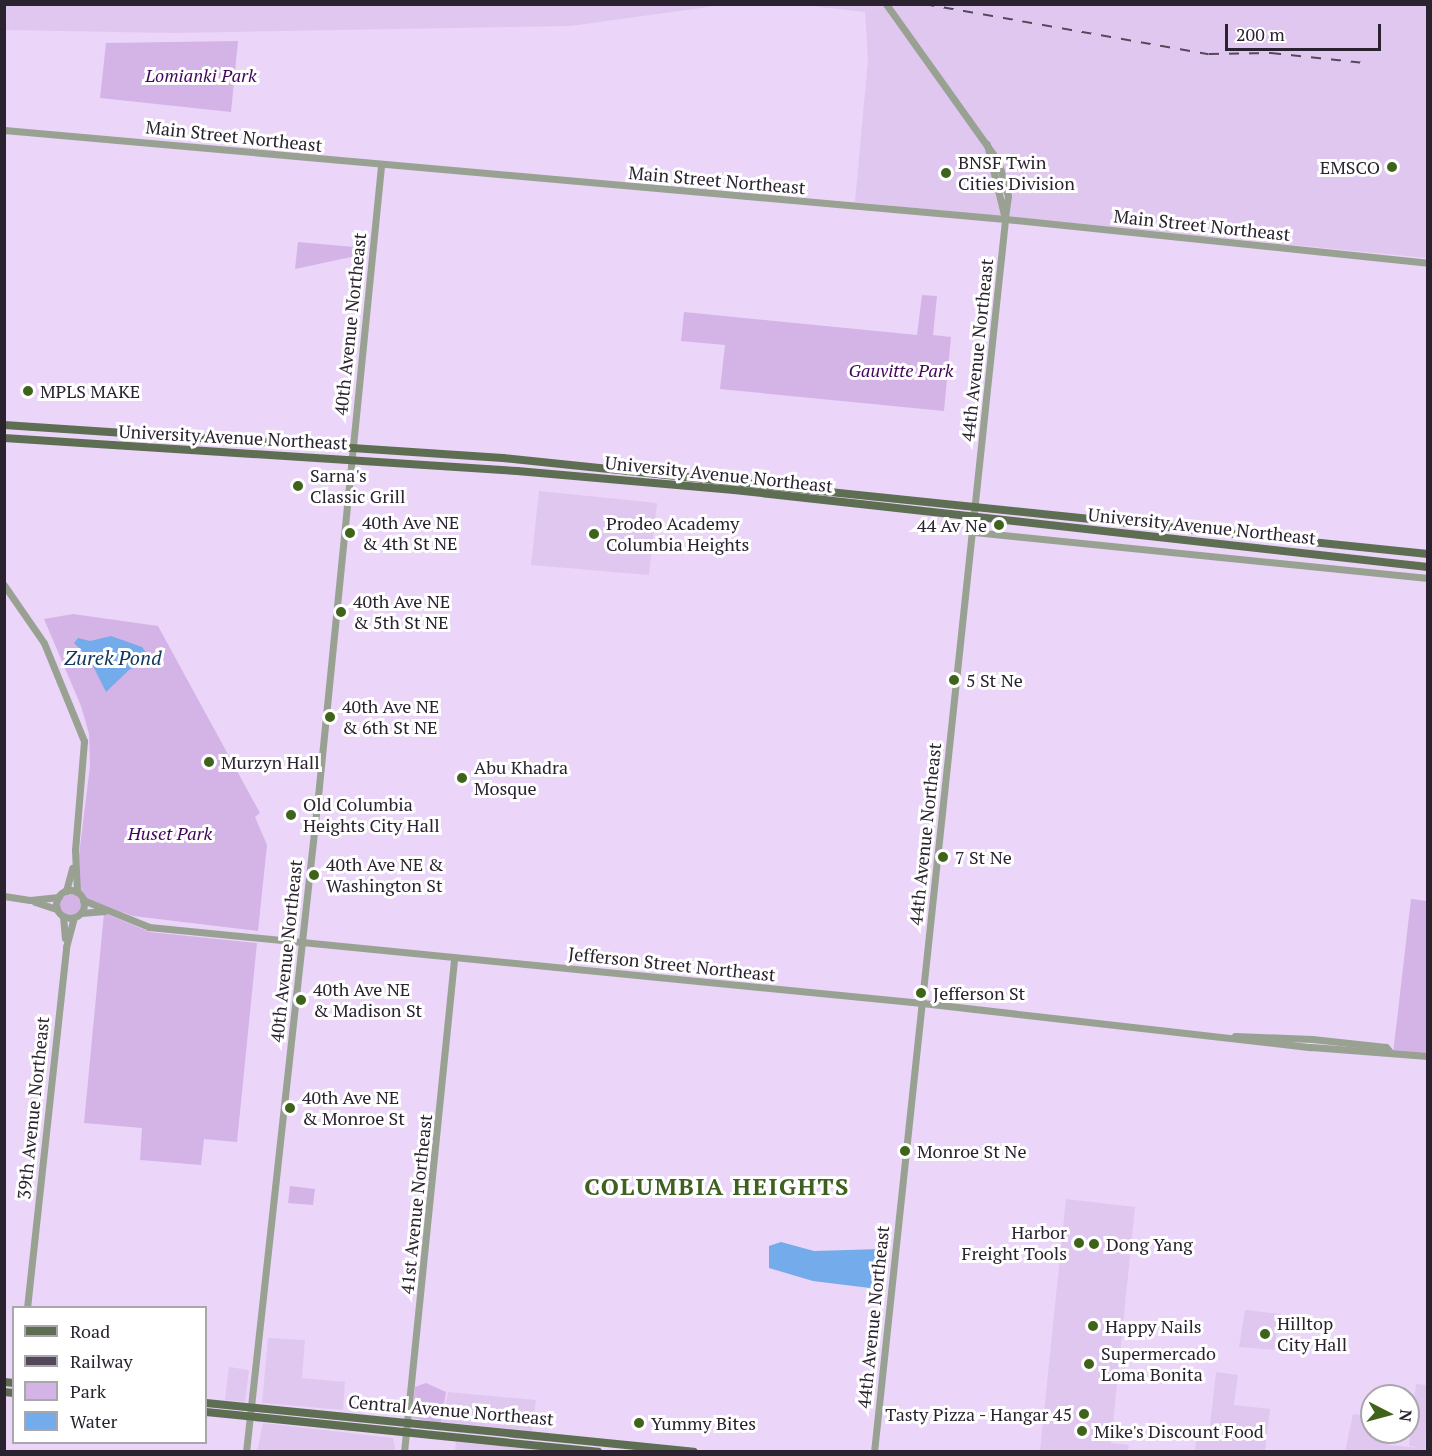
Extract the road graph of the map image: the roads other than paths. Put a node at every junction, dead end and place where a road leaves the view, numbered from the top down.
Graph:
1 (886, 4) edge
2 (4, 130) edge
3 (381, 166) junction
4 (1005, 219) junction
5 (1428, 263) edge
6 (4, 425) edge
7 (4, 438) edge
8 (352, 455) junction
9 (976, 507) junction
10 (975, 517) junction
11 (974, 532) junction
12 (1428, 554) edge
13 (1428, 567) edge
14 (1428, 578) edge
15 (4, 585) edge
16 (75, 857) junction
17 (66, 891) junction
18 (77, 892) junction
19 (4, 896) edge
20 (59, 897) junction
21 (30, 900) junction
22 (83, 900) junction
23 (57, 909) junction
24 (110, 910) junction
25 (63, 916) junction
26 (78, 916) junction
27 (302, 942) junction
28 (66, 947) junction
29 (454, 958) junction
30 (922, 1003) junction
31 (1428, 1056) edge
32 (27, 1306) edge
33 (207, 1403) edge
34 (251, 1407) junction
35 (207, 1412) edge
36 (250, 1417) junction
37 (407, 1422) junction
38 (483, 1430) junction
39 (406, 1432) junction
40 (483, 1440) junction
41 (246, 1452) edge
42 (404, 1452) edge
43 (598, 1452) edge
44 (694, 1452) edge
45 (874, 1452) edge

1 - 4 street, 44th Avenue Northeast
2 - 3 street, Main Street Northeast
3 - 4 street, Main Street Northeast
3 - 8 street, 40th Avenue Northeast
4 - 5 street, Main Street Northeast
4 - 9 street, 44th Avenue Northeast
6 - 8 main road, University Avenue Northeast
7 - 8 main road, University Avenue Northeast
8 - 9 main road, University Avenue Northeast
8 - 10 main road, University Avenue Northeast
8 - 27 street, 40th Avenue Northeast
9 - 10 street, 44th Avenue Northeast
9 - 12 main road, University Avenue Northeast
10 - 11 street, 44th Avenue Northeast
10 - 13 main road, University Avenue Northeast
11 - 14 street, University Avenue Northeast
11 - 30 street, 44th Avenue Northeast
15 - 16 street
16 - 17 street
16 - 18 street
17 - 18 street
17 - 20 street
18 - 22 street
19 - 21 street
20 - 21 street
20 - 23 street
21 - 23 street
22 - 24 street, Jefferson Street Northeast
22 - 26 street
23 - 25 street
24 - 26 street, Jefferson Street Northeast
24 - 27 street, Jefferson Street Northeast
25 - 26 street
25 - 28 street, 39th Avenue Northeast
26 - 28 street, 39th Avenue Northeast
27 - 29 street, Jefferson Street Northeast
27 - 34 street, 40th Avenue Northeast
28 - 32 street, 39th Avenue Northeast
29 - 30 street, Jefferson Street Northeast
29 - 37 street, 41st Avenue Northeast
30 - 31 street, Jefferson Street Northeast
30 - 45 street, 44th Avenue Northeast
33 - 34 main road, Central Avenue Northeast
34 - 36 street, 40th Avenue Northeast
34 - 37 main road, Central Avenue Northeast
35 - 36 main road, Central Avenue Northeast
36 - 39 main road, Central Avenue Northeast
36 - 41 street, 40th Avenue Northeast
37 - 38 main road, Central Avenue Northeast
37 - 39 street, 41st Avenue Northeast
38 - 40 main road
38 - 44 main road, Central Avenue Northeast
39 - 40 main road, Central Avenue Northeast
39 - 42 street, 41st Avenue Northeast
40 - 43 main road, Central Avenue Northeast

